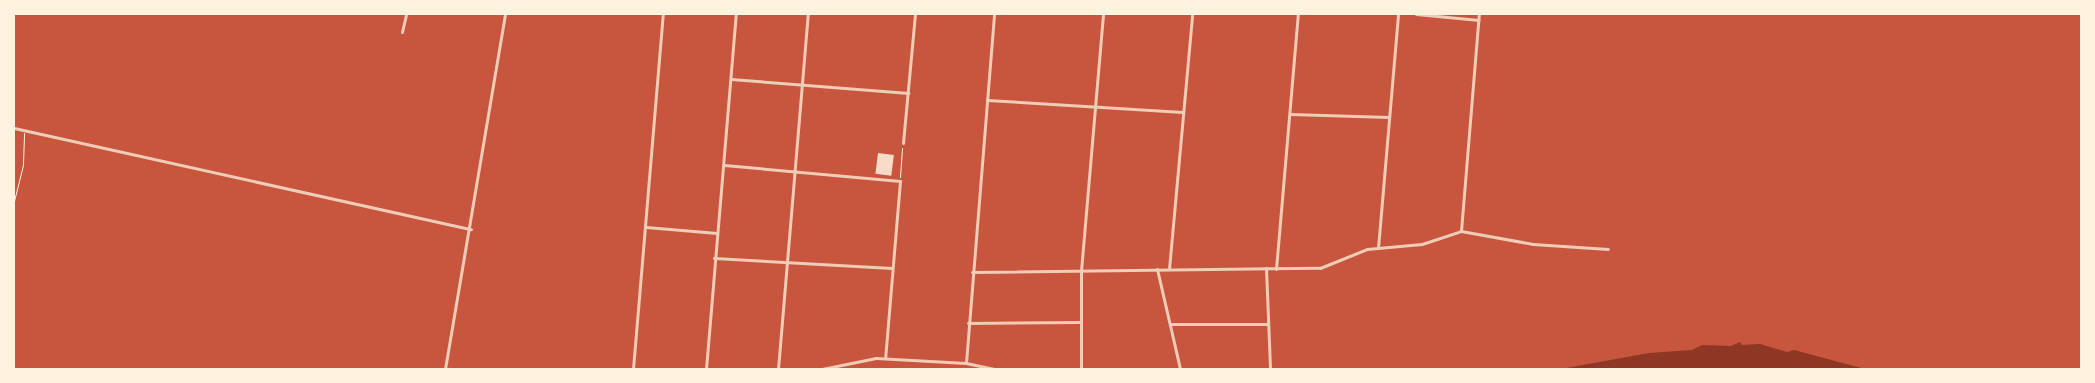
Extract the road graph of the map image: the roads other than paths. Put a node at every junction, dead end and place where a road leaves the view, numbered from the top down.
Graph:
1 (406, 14) edge
2 (506, 14) edge
3 (663, 14) edge
4 (736, 14) edge
5 (808, 14) edge
6 (915, 14) edge
7 (994, 14) edge
8 (1103, 14) edge
9 (1192, 14) edge
10 (1298, 14) edge
11 (1398, 14) edge
12 (1416, 14) edge
13 (1479, 14) edge
14 (1479, 20) junction
15 (402, 32) dead end
16 (731, 79) junction
17 (802, 84) junction
18 (908, 93) junction
19 (987, 100) junction
20 (1094, 107) junction
21 (1183, 112) junction
22 (1290, 114) junction
23 (1389, 118) junction
24 (14, 128) edge
25 (903, 143) road end
26 (724, 165) junction
27 (795, 172) junction
28 (646, 227) junction
29 (471, 229) junction
30 (1461, 231) junction
31 (716, 233) junction
32 (1378, 248) junction
33 (1608, 249) dead end
34 (714, 258) junction
35 (787, 262) junction
36 (892, 268) junction
37 (1266, 268) junction
38 (1170, 269) junction
39 (1276, 269) junction
40 (1157, 270) junction
41 (1081, 271) junction
42 (972, 272) junction
43 (1081, 322) junction
44 (968, 323) junction
45 (1170, 324) junction
46 (1267, 324) junction
47 (885, 358) junction
48 (966, 362) junction
49 (444, 369) edge
50 (633, 369) edge
51 (706, 369) edge
52 (778, 369) edge
53 (822, 369) edge
54 (995, 369) edge
55 (1081, 369) edge
56 (1180, 369) edge
57 (1270, 369) edge

1 - 15 street
2 - 29 street
3 - 28 street
4 - 16 street
5 - 17 street
6 - 18 street
7 - 19 street
8 - 20 street
9 - 21 street
10 - 22 street
11 - 23 street
12 - 14 street
13 - 14 street
14 - 30 street
16 - 17 street
16 - 26 street
17 - 18 street
17 - 27 street
18 - 25 street
19 - 20 street
19 - 42 street
20 - 21 street
20 - 41 street
21 - 38 street
22 - 23 street
22 - 39 street
23 - 32 street
24 - 29 street
26 - 27 street
26 - 31 street
27 - 35 street
27 - 36 street
28 - 31 street
28 - 50 street
29 - 49 street
30 - 32 street
30 - 33 street
31 - 34 street
32 - 39 street
34 - 35 street
34 - 51 street
35 - 36 street
35 - 52 street
36 - 47 street
37 - 38 street
37 - 39 street
37 - 46 street
38 - 40 street
40 - 41 street
40 - 45 street
41 - 42 street
41 - 43 street
42 - 44 street
43 - 44 street
43 - 55 street
44 - 48 street
45 - 46 street
45 - 56 street
46 - 57 street
47 - 48 street
47 - 53 street
48 - 54 street

